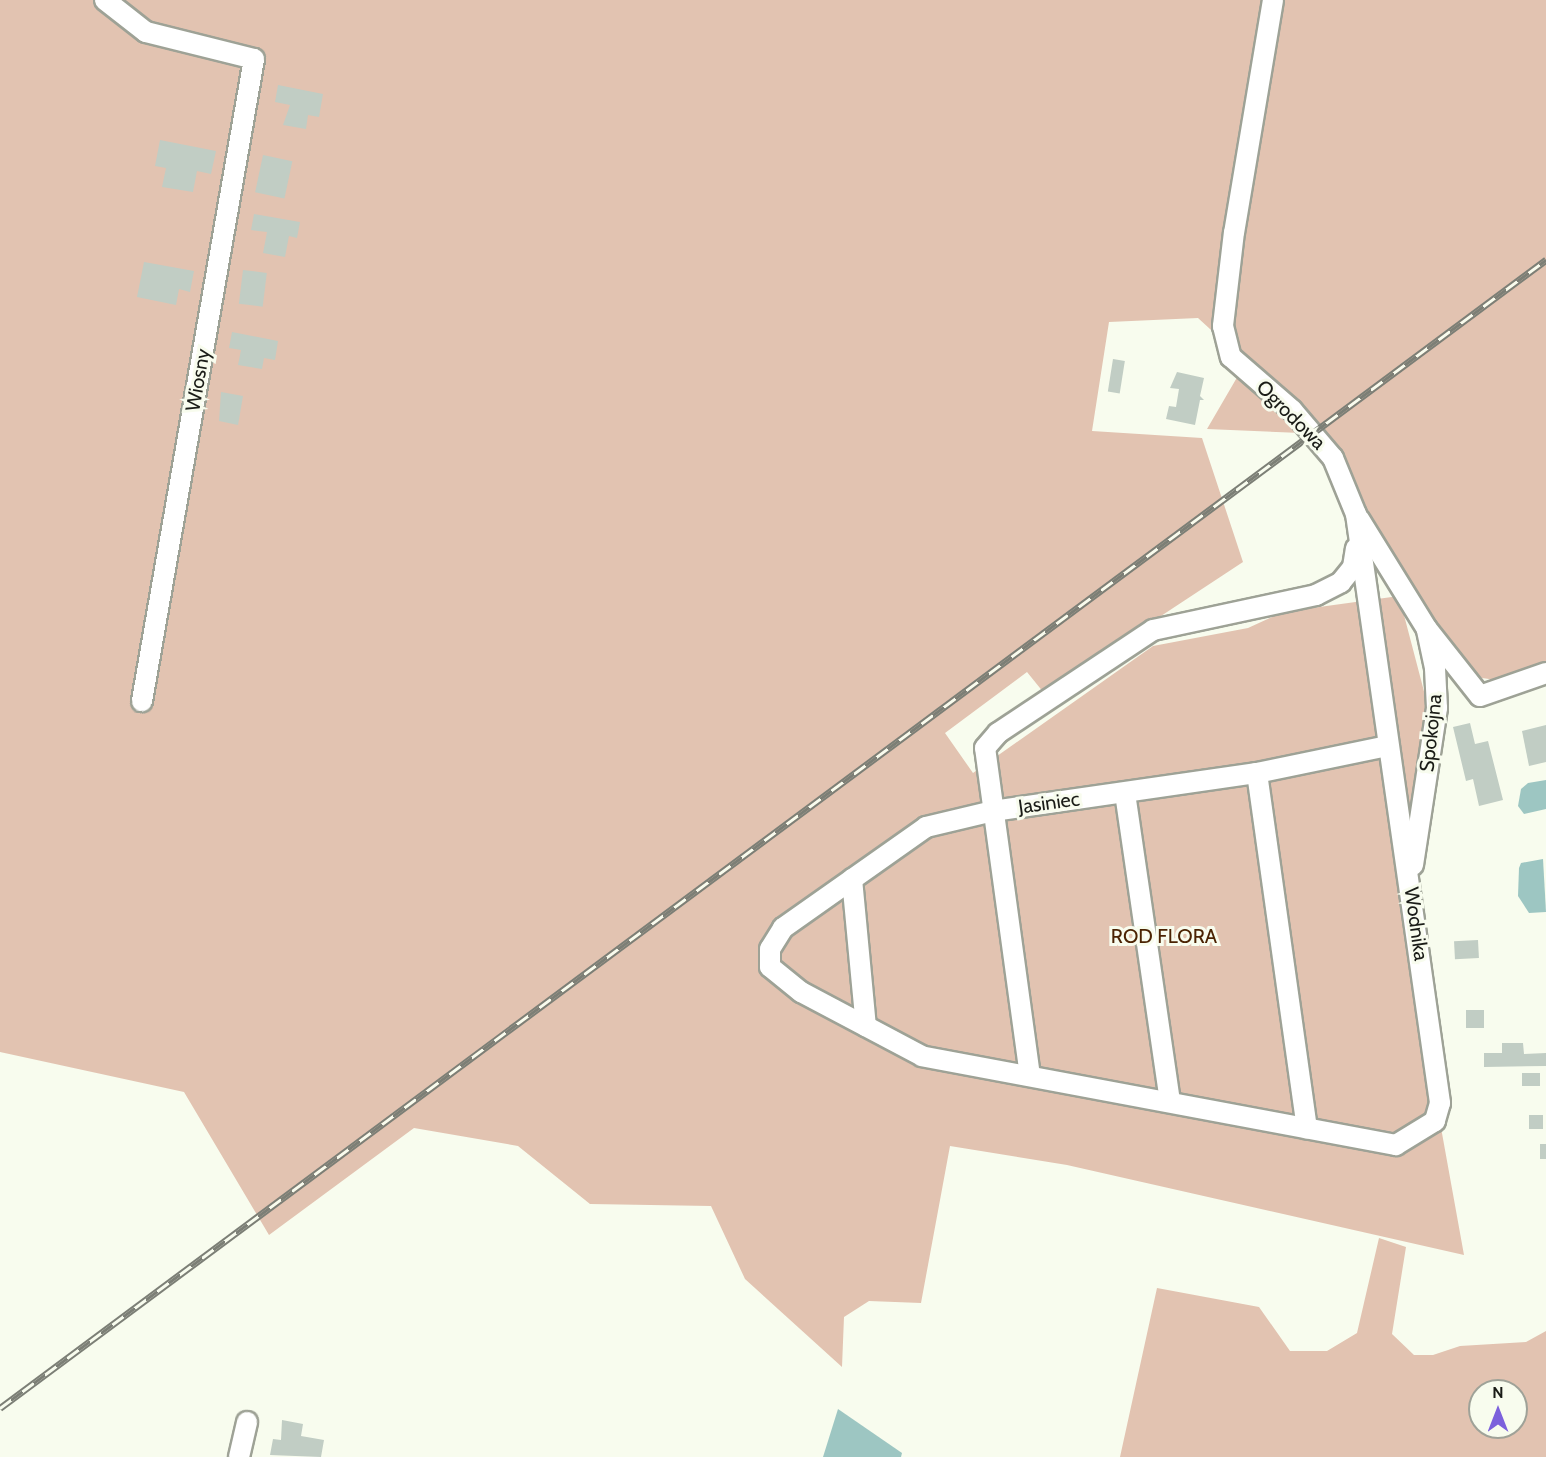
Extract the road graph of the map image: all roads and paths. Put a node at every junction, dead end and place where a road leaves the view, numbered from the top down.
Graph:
1 (105, 0) edge
2 (1274, 0) edge
3 (1356, 514) junction
4 (1427, 630) junction
5 (1546, 674) edge
6 (142, 701) dead end
7 (1388, 746) junction
8 (1257, 773) junction
9 (1125, 793) junction
10 (993, 811) junction
11 (852, 879) junction
12 (1410, 884) junction
13 (866, 1026) junction
14 (1030, 1076) junction
15 (1170, 1102) junction
16 (1307, 1128) junction
17 (247, 1422) dead end
18 (239, 1457) edge

1 - 6 street, Wiosny
2 - 3 street, Ogrodowa
3 - 4 street
3 - 7 street, Ogrodowa
3 - 10 street
4 - 5 street, Spokojna
4 - 12 street, Spokojna
7 - 8 street, Jasiniec
7 - 12 street, Wodnika
8 - 9 street, Jasiniec
8 - 16 street
9 - 10 street, Jasiniec
9 - 15 street
10 - 11 street, Jasiniec
10 - 14 street
11 - 13 street
11 - 13 street, Jasiniec
12 - 16 street, Wodnika
13 - 14 street
14 - 15 street
15 - 16 street
17 - 18 street

